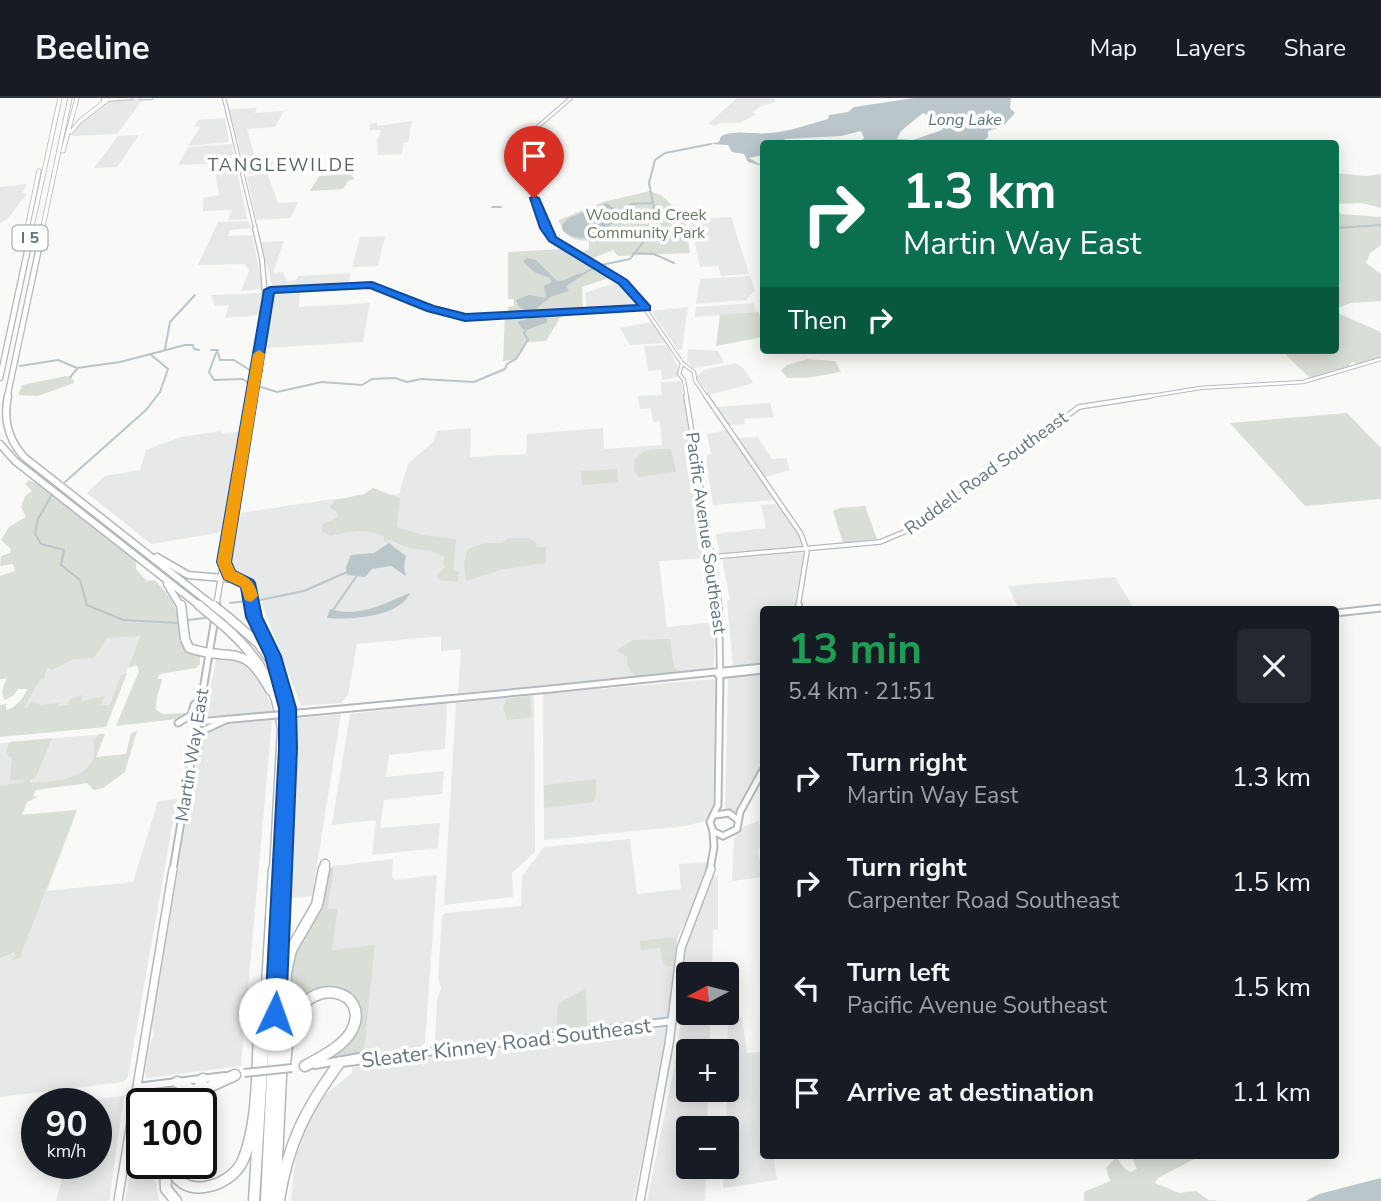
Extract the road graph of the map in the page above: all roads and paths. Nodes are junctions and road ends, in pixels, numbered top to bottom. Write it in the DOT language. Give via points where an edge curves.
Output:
graph roads {
  1 [pos="55,98"];
  2 [pos="60,98"];
  3 [pos="70,98"];
  4 [pos="77,98"];
  5 [pos="131,98"];
  6 [pos="141,98"];
  7 [pos="151,98"];
  8 [pos="224,98"];
  9 [pos="571,98"];
  10 [pos="109,99"];
  11 [pos="99,107"];
  12 [pos="68,138"];
  13 [pos="56,165"];
  14 [pos="242,172"];
  15 [pos="249,174"];
  16 [pos="236,176"];
  17 [pos="243,178"];
  18 [pos="28,248"];
  19 [pos="268,290"];
  20 [pos="266,308"];
  21 [pos="647,308"];
  22 [pos="1381,359"];
  23 [pos="682,363"];
  24 [pos="688,369"];
  25 [pos="681,371"];
  26 [pos="694,376"];
  27 [pos="682,377"];
  28 [pos="0,379"];
  29 [pos="0,444"];
  30 [pos="139,548"];
  31 [pos="807,548"];
  32 [pos="712,557"];
  33 [pos="224,566"];
  34 [pos="158,573"];
  35 [pos="209,578"];
  36 [pos="221,579"];
  37 [pos="239,579"];
  38 [pos="797,606"];
  39 [pos="1381,608"];
  40 [pos="1339,613"];
  41 [pos="209,653"];
  42 [pos="760,668"];
  43 [pos="720,673"];
  44 [pos="278,674"];
  45 [pos="202,697"];
  46 [pos="280,711"];
  47 [pos="228,719"];
  48 [pos="197,722"];
  49 [pos="178,723"];
  50 [pos="190,770"];
  51 [pos="760,775"];
  52 [pos="714,816"];
  53 [pos="739,823"];
  54 [pos="713,831"];
  55 [pos="722,836"];
  56 [pos="714,852"];
  57 [pos="325,864"];
  58 [pos="271,901"];
  59 [pos="673,1021"];
  60 [pos="365,1056"];
  61 [pos="340,1062"];
  62 [pos="305,1066"];
  63 [pos="239,1074"];
  64 [pos="203,1079"];
  65 [pos="177,1082"];
  66 [pos="137,1087"];
  67 [pos="188,1088"];
  68 [pos="198,1088"];
  69 [pos="209,1088"];
  70 [pos="279,1112"];
  71 [pos="166,1179"];
  72 [pos="174,1179"];
  73 [pos="118,1201"];
  74 [pos="176,1201"];
  75 [pos="254,1201"];
  76 [pos="266,1201"];
  77 [pos="277,1201"];
  78 [pos="640,1201"];
  1 -- 18 [label="highway" via="29,217"];
  2 -- 18 [label="highway, I 5"];
  3 -- 13 [label="highway, I 5"];
  4 -- 12 [label="highway"];
  5 -- 10 [label="main road"];
  6 -- 7 [label="main road"];
  8 -- 14 [label="main road, Martin Way East"];
  9 -- 21 [label="main road" via="513,148 509,159 534,197 550,237 623,282"];
  10 -- 11 [label="highway"];
  10 -- 11 [label="highway"];
  11 -- 12 [label="highway" via="79,121"];
  12 -- 13 [label="highway"];
  13 -- 30 [label="highway, I 5" via="5,410 7,427 30,462"];
  14 -- 16 [label="main road"];
  14 -- 17 [label="main road, Martin Way East"];
  15 -- 17 [label="main road"];
  17 -- 19 [label="main road, Martin Way East"];
  18 -- 28 [label="highway, I 5"];
  19 -- 20 [label="main road, Martin Way East"];
  19 -- 21 [label="main road" via="372,285 457,317"];
  20 -- 33 [label="main road, Martin Way East"];
  21 -- 23 [label="main road"];
  22 -- 31 [label="main road, Ruddell Road Southeast" via="1307,382 1191,389 1079,407 907,533 880,542"];
  23 -- 24 [label="main road"];
  23 -- 25 [label="main road"];
  24 -- 25 [label="main road"];
  24 -- 26 [label="main road"];
  25 -- 27 [label="main road, Pacific Avenue Southeast"];
  26 -- 27 [label="main road"];
  26 -- 31 [label="main road"];
  27 -- 32 [label="main road, Pacific Avenue Southeast"];
  29 -- 34 [label="highway" via="15,461"];
  30 -- 35 [label="highway" via="179,572"];
  30 -- 44 [label="highway, I 5, bridge" via="258,643"];
  31 -- 32 [label="main road, Ruddell Road Southeast"];
  31 -- 38 [label="main road"];
  32 -- 43 [label="main road, Pacific Avenue Southeast" via="722,625"];
  33 -- 35 [label="highway"];
  33 -- 36 [label="main road, Martin Way East"];
  33 -- 37 [label="highway" via="229,575"];
  34 -- 41 [label="highway" via="178,599 187,646"];
  34 -- 46 [label="highway, bridge" via="259,659"];
  35 -- 36 [label="highway"];
  36 -- 37 [label="highway"];
  36 -- 41 [label="main road, Martin Way East"];
  37 -- 44 [label="highway" via="250,588 254,617"];
  39 -- 40 [label="main road"];
  41 -- 45 [label="main road, Martin Way East"];
  41 -- 46 [label="highway" via="249,659"];
  42 -- 43 [label="main road"];
  43 -- 47 [label="main road, bridge"];
  43 -- 52 [label="main road, Pacific Avenue Southeast" via="718,805"];
  44 -- 76 [label="highway, I 5" via="287,708 288,748"];
  45 -- 48 [label="main road, Martin Way East"];
  45 -- 49 [label="main road" via="190,716"];
  46 -- 58 [label="highway"];
  47 -- 48 [label="main road"];
  47 -- 50 [label="main road" via="202,731"];
  48 -- 50 [label="main road, Martin Way East"];
  50 -- 66 [label="main road, Martin Way East"];
  51 -- 53 [label="main road" via="740,812"];
  52 -- 53 [label="main road" via="729,813"];
  52 -- 54 [label="main road"];
  53 -- 55 [label="main road" via="735,831"];
  54 -- 55 [label="main road"];
  54 -- 56 [label="main road"];
  55 -- 56 [label="main road"];
  56 -- 59 [label="main road" via="681,945"];
  57 -- 70 [label="highway" via="317,905 287,961"];
  58 -- 72 [label="highway" via="251,1115 241,1165 210,1194 182,1192"];
  58 -- 75 [label="highway"];
  59 -- 61 [label="main road, Sleater Kinney Road Southeast"];
  59 -- 78 [label="main road"];
  60 -- 61 [label="main road, Sleater Kinney Road Southeast"];
  61 -- 62 [label="main road, Sleater Kinney Road Southeast"];
  61 -- 77 [label="highway" via="296,1127"];
  62 -- 63 [label="main road, Sleater Kinney Road Southeast, bridge"];
  62 -- 70 [label="highway" via="332,1054 349,1036 357,1013 346,995 333,991 315,994 294,1015"];
  63 -- 64 [label="main road, Sleater Kinney Road Southeast"];
  63 -- 69 [label="highway"];
  64 -- 65 [label="main road, Sleater Kinney Road Southeast"];
  64 -- 68 [label="highway"];
  65 -- 66 [label="main road, Sleater Kinney Road Southeast"];
  65 -- 67 [label="highway"];
  66 -- 73 [label="main road, Martin Way East"];
  70 -- 77 [label="highway"];
  71 -- 74 [label="highway"];
}
